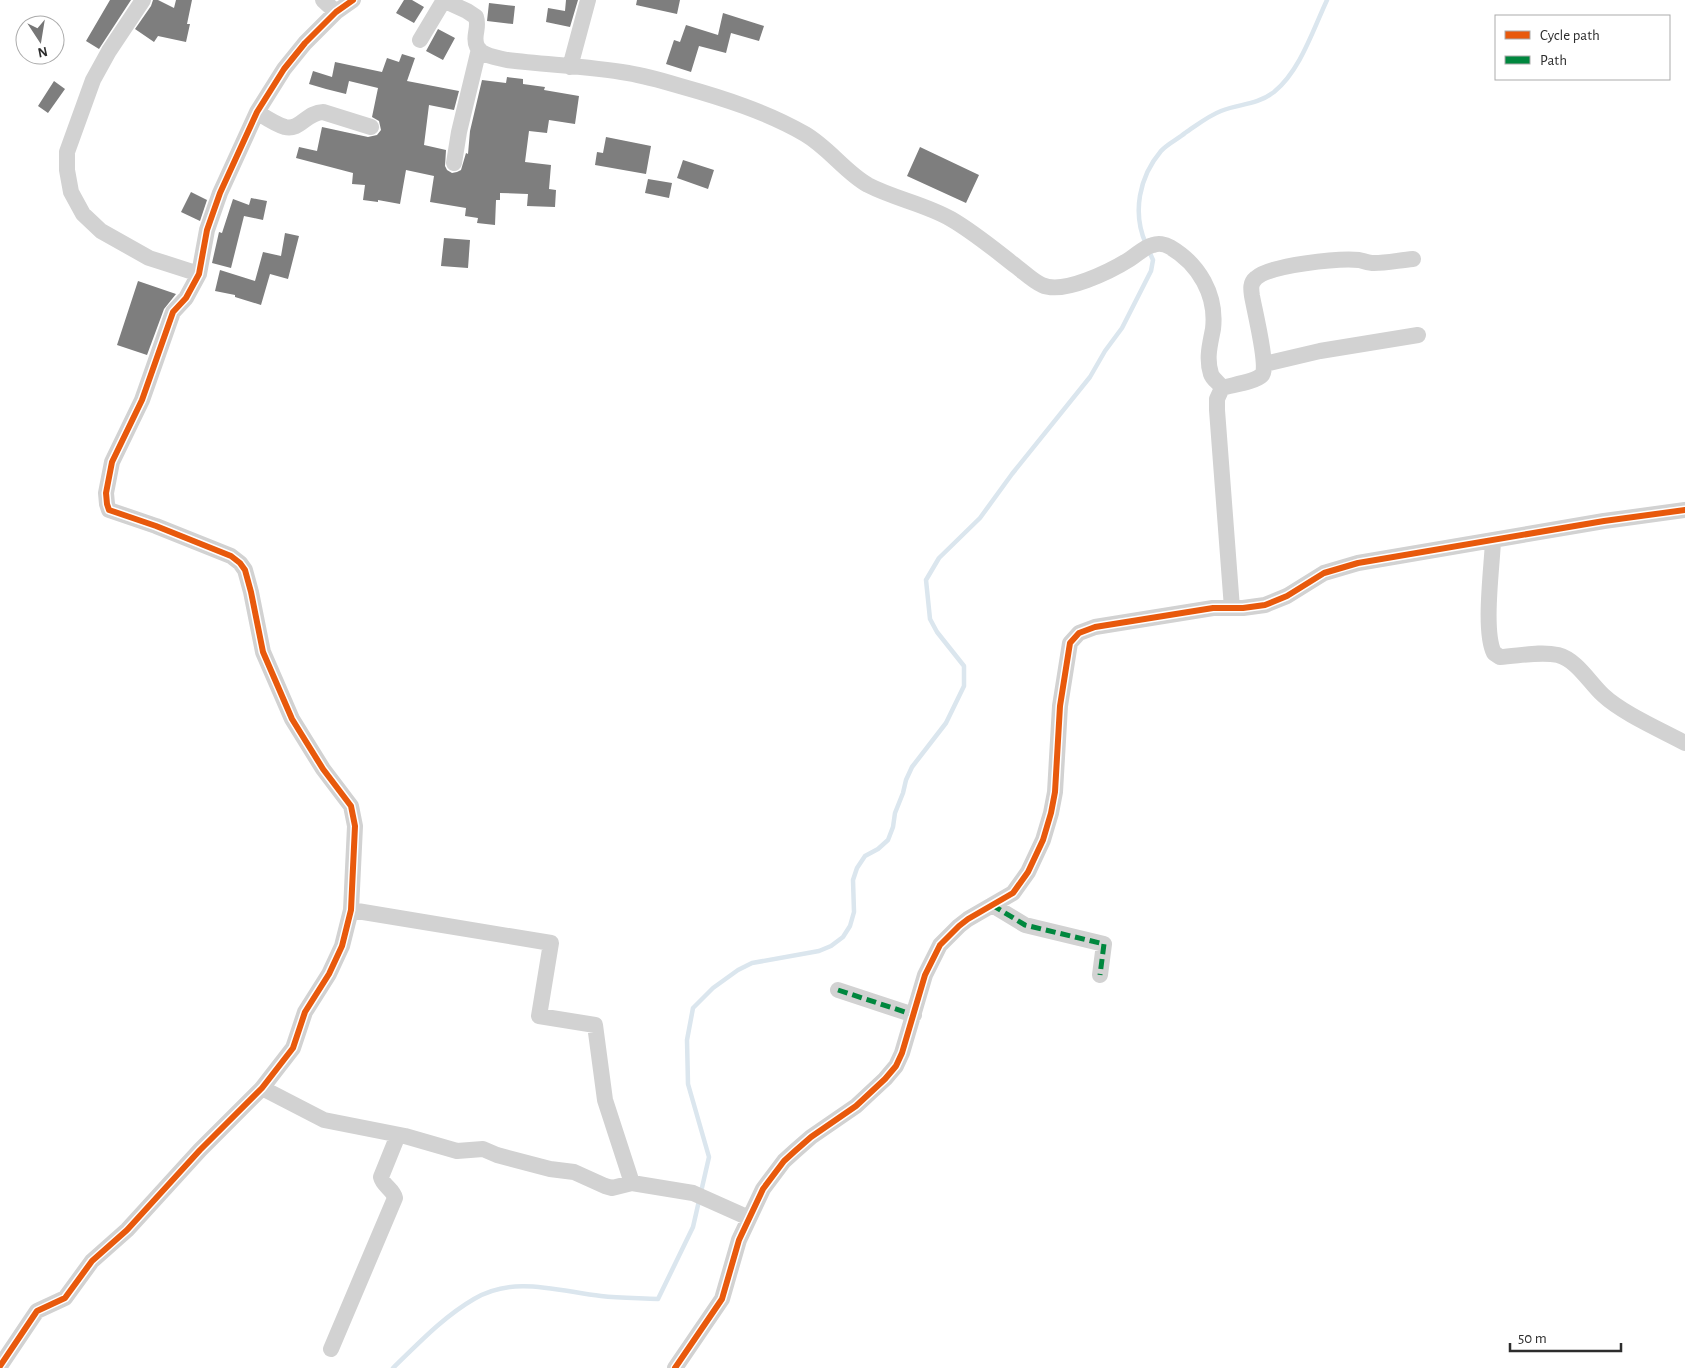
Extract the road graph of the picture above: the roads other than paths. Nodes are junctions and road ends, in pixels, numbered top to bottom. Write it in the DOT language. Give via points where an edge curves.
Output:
graph roads {
  1 [pos="143,0"];
  2 [pos="323,0"];
  3 [pos="353,0"];
  4 [pos="444,0"];
  5 [pos="588,0"];
  6 [pos="336,12"];
  7 [pos="420,40"];
  8 [pos="479,49"];
  9 [pos="570,67"];
  10 [pos="256,112"];
  11 [pos="371,127"];
  12 [pos="454,163"];
  13 [pos="1413,258"];
  14 [pos="199,274"];
  15 [pos="1418,335"];
  16 [pos="1265,364"];
  17 [pos="1222,388"];
  18 [pos="1685,510"];
  19 [pos="1493,541"];
  20 [pos="1232,608"];
  21 [pos="1685,744"];
  22 [pos="992,905"];
  23 [pos="351,910"];
  24 [pos="1100,975"];
  25 [pos="838,990"];
  26 [pos="914,1015"];
  27 [pos="262,1088"];
  28 [pos="398,1135"];
  29 [pos="632,1184"];
  30 [pos="749,1218"];
  31 [pos="331,1349"];
  32 [pos="0,1366"];
  33 [pos="675,1368"];
  1 -- 14 [label="street" via="93,80 67,152 71,192 83,214 102,231 149,258"];
  2 -- 6 [label="street"];
  3 -- 6 [label="street"];
  4 -- 7 [label="street"];
  4 -- 8 [label="street" via="478,19 475,40"];
  5 -- 9 [label="street"];
  6 -- 10 [label="street" via="284,69"];
  8 -- 9 [label="street" via="507,60"];
  8 -- 12 [label="street"];
  9 -- 17 [label="street" via="645,76 719,96 768,116 816,141 866,184 932,208 951,219 1036,282 1048,287 1070,285 1097,276 1150,245 1168,246 1195,268 1207,286 1214,320 1209,363 1213,378"];
  10 -- 11 [label="street" via="285,127 295,127 316,112"];
  10 -- 14 [label="street" via="220,192 207,230"];
  13 -- 16 [label="street" via="1371,263 1332,261 1277,269 1256,278 1251,286 1252,296"];
  14 -- 23 [label="street" via="186,298 173,312 142,400 112,462 107,504 117,513 231,556 245,570 263,652 292,719 350,806 355,826"];
  15 -- 16 [label="street"];
  16 -- 17 [label="street" via="1261,376"];
  17 -- 20 [label="street" via="1217,410"];
  18 -- 19 [label="street"];
  19 -- 20 [label="street" via="1344,566 1265,605"];
  19 -- 21 [label="street" via="1490,640 1494,653 1500,657 1546,654 1570,660 1604,696"];
  20 -- 22 [label="street" via="1095,627 1072,639 1060,706 1055,792 1043,840 1020,885"];
  22 -- 24 [label="street" via="1025,925 1104,944"];
  22 -- 26 [label="street" via="959,926 940,945 925,975"];
  23 -- 27 [label="street" via="342,946 305,1012 293,1048"];
  23 -- 29 [label="street" via="551,943 539,1016 595,1026 605,1100"];
  25 -- 26 [label="street"];
  26 -- 30 [label="street" via="908,1040 896,1066 867,1097 784,1161 763,1189"];
  27 -- 28 [label="street" via="324,1120"];
  27 -- 32 [label="street" via="127,1230 92,1261 65,1298 37,1311"];
  28 -- 29 [label="street" via="457,1151 483,1149 550,1169 574,1172 612,1188"];
  28 -- 31 [label="street" via="381,1177 395,1198"];
  29 -- 30 [label="street" via="693,1193"];
  30 -- 33 [label="street" via="739,1240 722,1299"];
}
